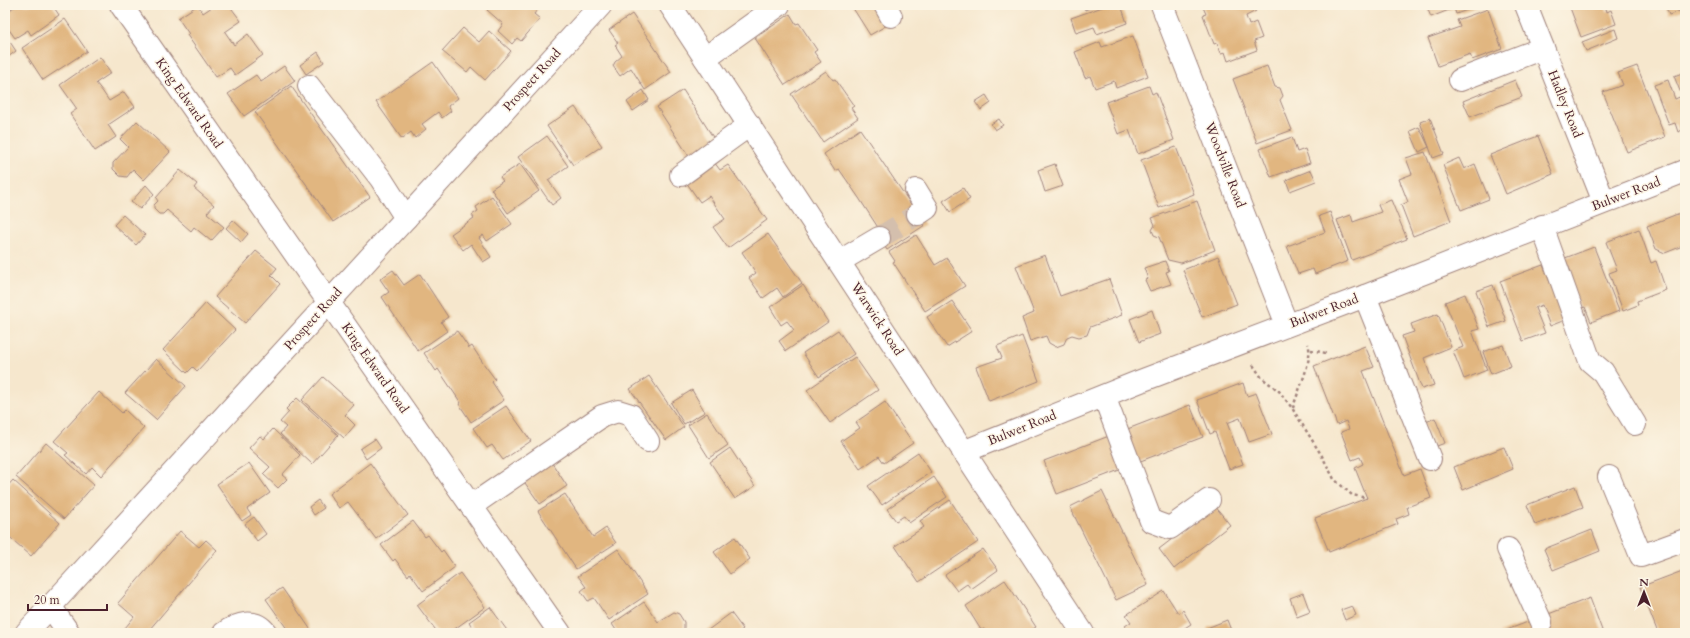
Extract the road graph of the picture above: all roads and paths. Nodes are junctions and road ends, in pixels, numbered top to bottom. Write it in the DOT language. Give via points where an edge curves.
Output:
graph roads {
  1 [pos="121,5"];
  2 [pos="601,5"];
  3 [pos="670,5"];
  4 [pos="779,5"];
  5 [pos="1162,5"];
  6 [pos="1526,5"];
  7 [pos="1543,48"];
  8 [pos="705,58"];
  9 [pos="1460,80"];
  10 [pos="310,86"];
  11 [pos="750,125"];
  12 [pos="1685,171"];
  13 [pos="681,175"];
  14 [pos="916,190"];
  15 [pos="1604,202"];
  16 [pos="918,214"];
  17 [pos="406,218"];
  18 [pos="1542,226"];
  19 [pos="879,238"];
  20 [pos="840,261"];
  21 [pos="1365,296"];
  22 [pos="329,302"];
  23 [pos="1294,323"];
  24 [pos="1244,342"];
  25 [pos="1311,350"];
  26 [pos="1326,353"];
  27 [pos="1104,396"];
  28 [pos="1292,408"];
  29 [pos="1636,424"];
  30 [pos="648,442"];
  31 [pos="963,452"];
  32 [pos="1430,459"];
  33 [pos="1609,477"];
  34 [pos="1367,498"];
  35 [pos="1209,500"];
  36 [pos="471,506"];
  37 [pos="1685,540"];
  38 [pos="1508,548"];
  39 [pos="50,606"];
  40 [pos="1541,622"];
  41 [pos="26,633"];
  42 [pos="69,633"];
  43 [pos="224,633"];
  44 [pos="266,633"];
  45 [pos="560,633"];
  46 [pos="1083,633"];
  1 -- 22 [label="street, King Edward Road"];
  2 -- 17 [label="street, Prospect Road"];
  3 -- 8 [label="street, Warwick Road"];
  4 -- 8 [label="street"];
  5 -- 23 [label="street, Woodville Road"];
  6 -- 7 [label="street, Hadley Road"];
  7 -- 9 [label="street"];
  7 -- 15 [label="street, Hadley Road"];
  8 -- 11 [label="street, Warwick Road"];
  10 -- 17 [label="street" via="381,179"];
  11 -- 13 [label="street"];
  11 -- 20 [label="street, Warwick Road"];
  12 -- 15 [label="street, Bulwer Road"];
  14 -- 16 [label="street" via="928,208"];
  15 -- 18 [label="street, Bulwer Road"];
  17 -- 22 [label="street, Prospect Road"];
  18 -- 21 [label="street, Bulwer Road"];
  18 -- 29 [label="street" via="1590,361 1603,372"];
  19 -- 20 [label="street"];
  20 -- 31 [label="street, Warwick Road"];
  21 -- 23 [label="street, Bulwer Road"];
  21 -- 32 [label="street"];
  22 -- 36 [label="street, King Edward Road"];
  22 -- 39 [label="street, Prospect Road"];
  23 -- 24 [label="street, Bulwer Road"];
  23 -- 25 [label="path"];
  24 -- 27 [label="street, Bulwer Road"];
  24 -- 28 [label="path" via="1254,367 1262,378 1279,391"];
  25 -- 26 [label="path"];
  25 -- 28 [label="path"];
  27 -- 31 [label="street, Bulwer Road"];
  27 -- 35 [label="street" via="1151,521 1170,528"];
  28 -- 34 [label="path" via="1334,479 1352,495"];
  30 -- 36 [label="street" via="631,415 618,411 602,416"];
  31 -- 46 [label="street, Warwick Road"];
  33 -- 37 [label="street" via="1642,556"];
  36 -- 45 [label="street, King Edward Road"];
  38 -- 40 [label="street"];
  39 -- 41 [label="street, Prospect Road"];
  39 -- 42 [label="street"];
  43 -- 44 [label="street" via="232,627 249,622 261,626"];
}
